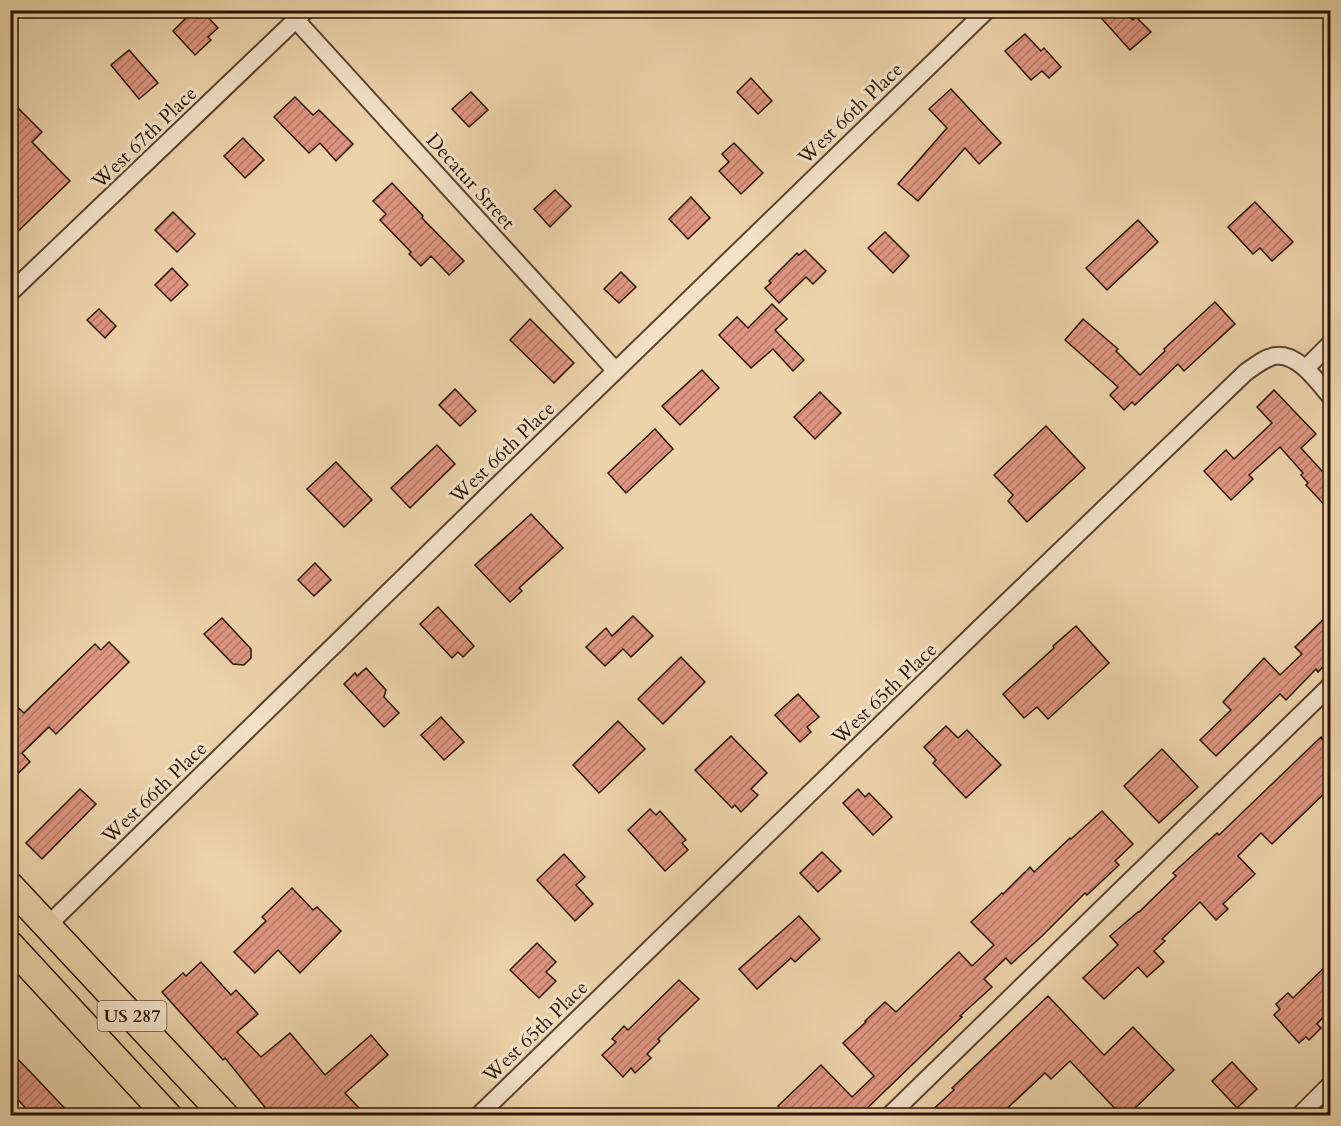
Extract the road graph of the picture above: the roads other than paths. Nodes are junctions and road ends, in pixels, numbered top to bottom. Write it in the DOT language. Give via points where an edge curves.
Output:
graph roads {
  1 [pos="987,10"];
  2 [pos="301,15"];
  3 [pos="10,293"];
  4 [pos="1330,344"];
  5 [pos="1306,368"];
  6 [pos="615,370"];
  7 [pos="1330,396"];
  8 [pos="1330,686"];
  9 [pos="10,886"];
  10 [pos="47,926"];
  11 [pos="10,945"];
  12 [pos="1330,1085"];
  13 [pos="168,1116"];
  14 [pos="225,1116"];
  15 [pos="478,1116"];
  16 [pos="889,1116"];
  17 [pos="1299,1116"];
  1 -- 6 [label="street, West 66th Place"];
  2 -- 3 [label="street, West 67th Place"];
  2 -- 6 [label="street, Decatur Street"];
  4 -- 5 [label="street"];
  5 -- 7 [label="street"];
  5 -- 15 [label="street, West 65th Place" via="1286,356 1275,356 1246,372"];
  6 -- 10 [label="street, West 66th Place"];
  8 -- 16 [label="street"];
  9 -- 10 [label="main road, US 287"];
  10 -- 14 [label="main road, US 287"];
  11 -- 13 [label="main road, US 287"];
  12 -- 17 [label="street"];
}
